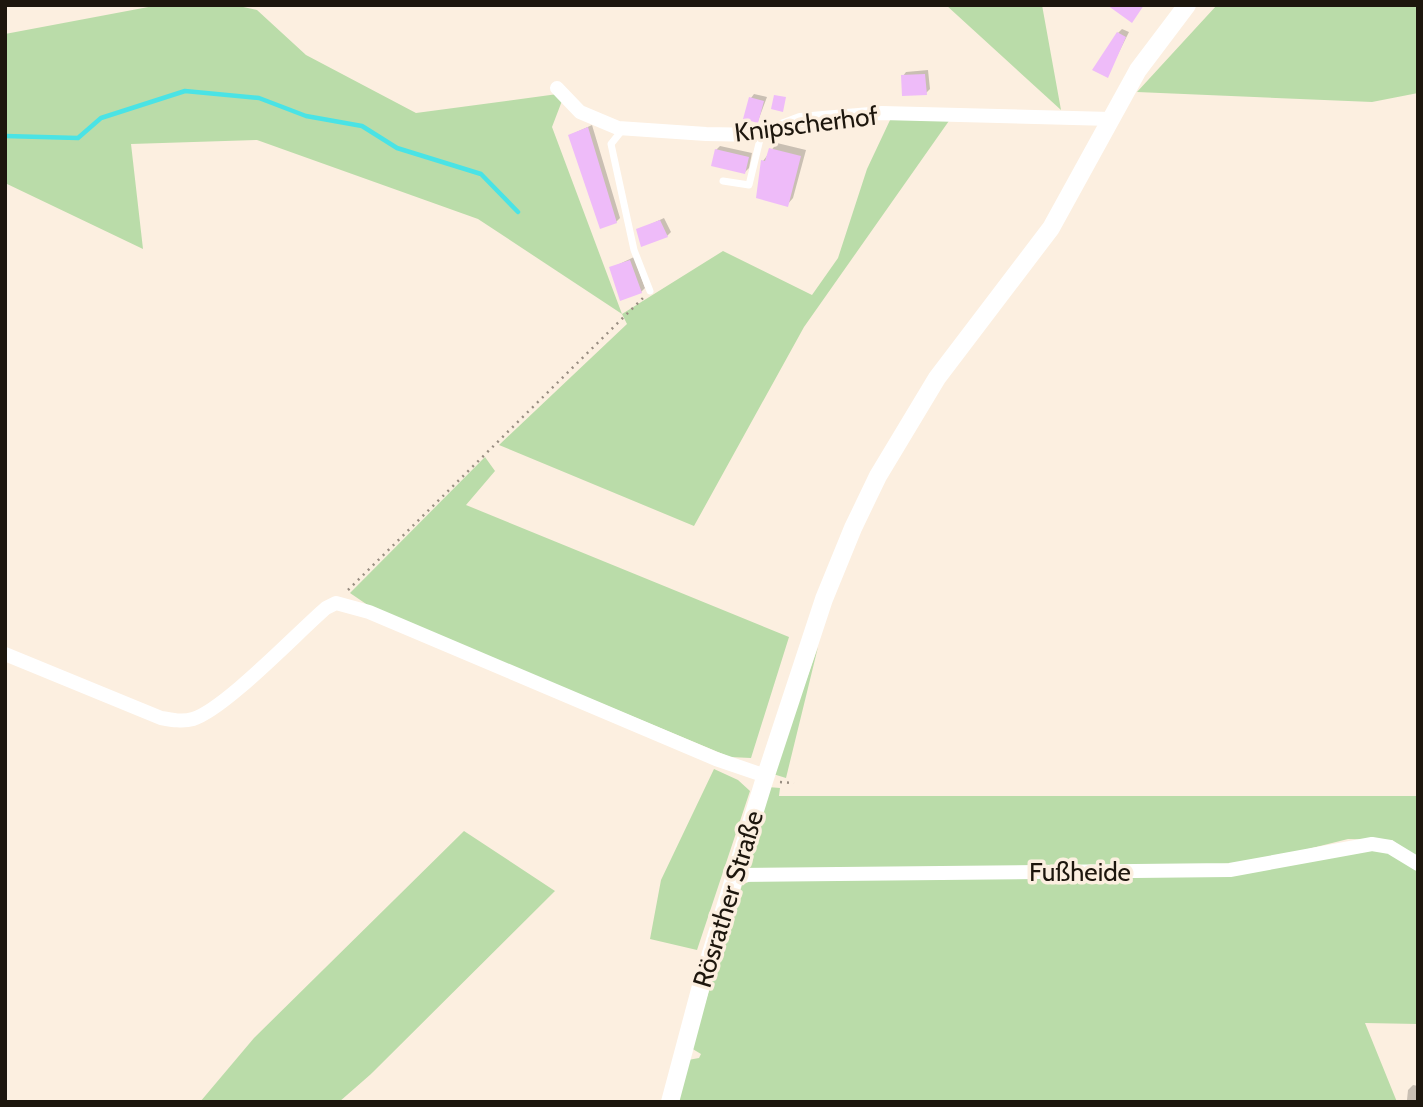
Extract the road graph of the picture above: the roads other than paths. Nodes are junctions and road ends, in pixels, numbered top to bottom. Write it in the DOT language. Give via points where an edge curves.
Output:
graph roads {
  1 [pos="1187,5"];
  2 [pos="557,88"];
  3 [pos="1111,119"];
  4 [pos="623,129"];
  5 [pos="761,135"];
  6 [pos="723,181"];
  7 [pos="650,291"];
  8 [pos="5,654"];
  9 [pos="766,776"];
  10 [pos="1418,864"];
  11 [pos="735,875"];
  12 [pos="670,1102"];
  1 -- 3 [label="street, Rösrather Straße" via="1138,70"];
  2 -- 4 [label="street, Knipscherhof" via="580,113"];
  3 -- 5 [label="street, Knipscherhof" via="881,113 800,120"];
  3 -- 9 [label="street, Rösrather Straße" via="1051,228 937,378 878,477 824,599"];
  4 -- 5 [label="street, Knipscherhof"];
  4 -- 7 [label="lane" via="611,144 634,250"];
  5 -- 6 [label="lane" via="749,184"];
  8 -- 9 [label="street" via="161,718 194,719 226,698 336,603 369,612"];
  9 -- 11 [label="street, Rösrather Straße"];
  10 -- 11 [label="street, Fußheide" via="1390,847 1372,844 1230,870"];
  11 -- 12 [label="street, Rösrather Straße"];
}
